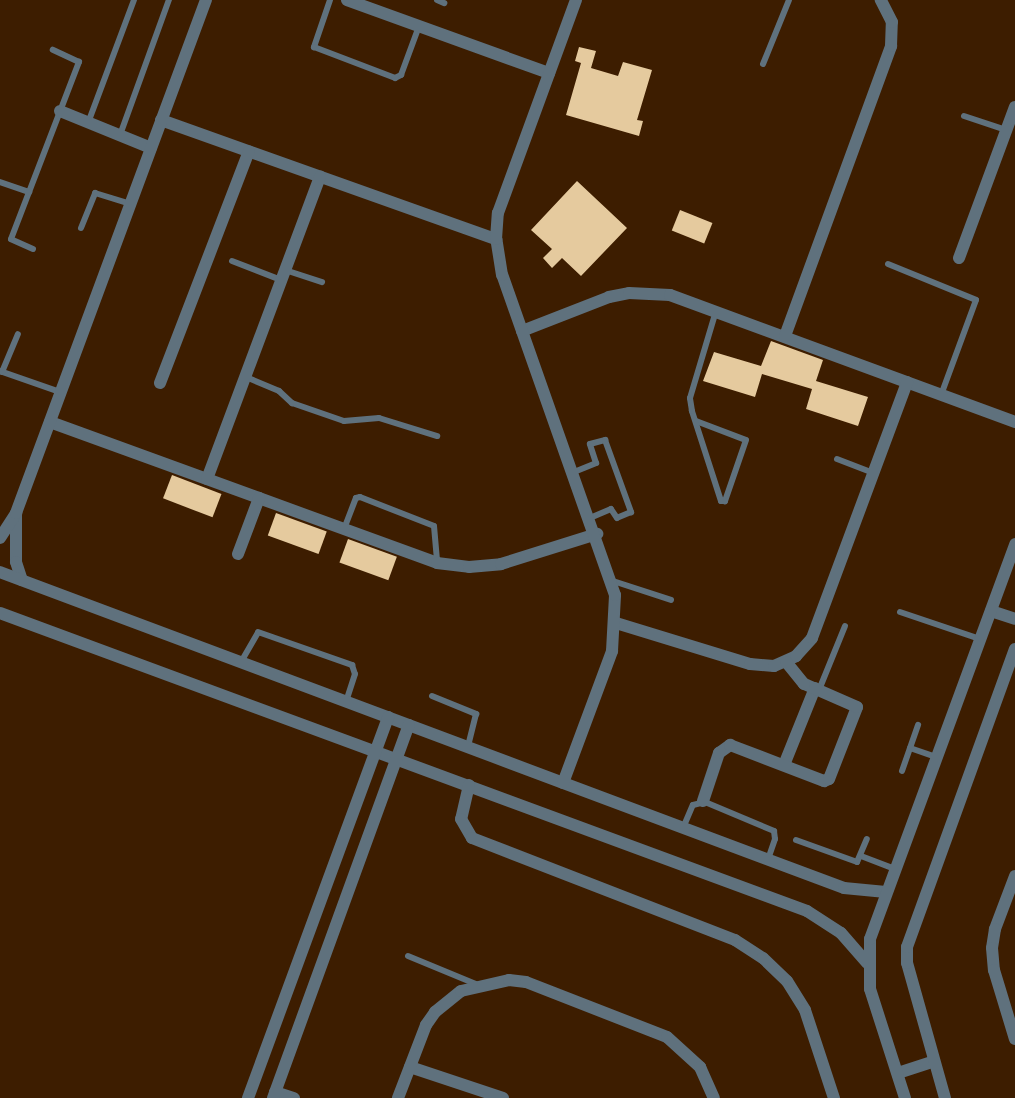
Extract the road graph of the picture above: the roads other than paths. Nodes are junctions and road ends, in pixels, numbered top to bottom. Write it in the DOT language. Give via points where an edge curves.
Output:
graph roads {
  1 [pos="135,0"];
  2 [pos="170,0"];
  3 [pos="206,0"];
  4 [pos="330,0"];
  5 [pos="347,0"];
  6 [pos="576,0"];
  7 [pos="789,0"];
  8 [pos="881,0"];
  9 [pos="372,4"];
  10 [pos="419,26"];
  11 [pos="52,50"];
  12 [pos="763,64"];
  13 [pos="549,73"];
  14 [pos="1015,107"];
  15 [pos="60,111"];
  16 [pos="964,116"];
  17 [pos="161,120"];
  18 [pos="88,123"];
  19 [pos="1007,130"];
  20 [pos="120,135"];
  21 [pos="151,148"];
  22 [pos="249,151"];
  23 [pos="320,176"];
  24 [pos="0,182"];
  25 [pos="29,192"];
  26 [pos="130,205"];
  27 [pos="81,228"];
  28 [pos="496,239"];
  29 [pos="33,249"];
  30 [pos="959,258"];
  31 [pos="232,261"];
  32 [pos="888,264"];
  33 [pos="283,275"];
  34 [pos="322,282"];
  35 [pos="716,310"];
  36 [pos="522,331"];
  37 [pos="18,334"];
  38 [pos="785,336"];
  39 [pos="1,371"];
  40 [pos="245,376"];
  41 [pos="907,382"];
  42 [pos="160,383"];
  43 [pos="61,392"];
  44 [pos="941,394"];
  45 [pos="696,421"];
  46 [pos="50,422"];
  47 [pos="1015,422"];
  48 [pos="438,436"];
  49 [pos="837,459"];
  50 [pos="574,472"];
  51 [pos="873,473"];
  52 [pos="207,479"];
  53 [pos="259,498"];
  54 [pos="16,513"];
  55 [pos="590,518"];
  56 [pos="344,529"];
  57 [pos="597,534"];
  58 [pos="0,538"];
  59 [pos="1015,544"];
  60 [pos="238,554"];
  61 [pos="437,562"];
  62 [pos="0,572"];
  63 [pos="22,580"];
  64 [pos="613,581"];
  65 [pos="671,600"];
  66 [pos="991,611"];
  67 [pos="900,612"];
  68 [pos="0,613"];
  69 [pos="1015,619"];
  70 [pos="616,623"];
  71 [pos="845,626"];
  72 [pos="980,639"];
  73 [pos="1015,649"];
  74 [pos="241,662"];
  75 [pos="786,662"];
  76 [pos="817,689"];
  77 [pos="432,696"];
  78 [pos="346,702"];
  79 [pos="388,717"];
  80 [pos="409,725"];
  81 [pos="918,725"];
  82 [pos="468,747"];
  83 [pos="910,748"];
  84 [pos="376,750"];
  85 [pos="936,757"];
  86 [pos="397,758"];
  87 [pos="784,765"];
  88 [pos="902,771"];
  89 [pos="563,783"];
  90 [pos="469,785"];
  91 [pos="703,801"];
  92 [pos="683,828"];
  93 [pos="867,839"];
  94 [pos="796,840"];
  95 [pos="861,856"];
  96 [pos="768,859"];
  97 [pos="895,870"];
  98 [pos="1015,876"];
  99 [pos="886,892"];
  100 [pos="408,956"];
  101 [pos="867,963"];
  102 [pos="476,984"];
  103 [pos="1015,1040"];
  104 [pos="934,1061"];
  105 [pos="410,1067"];
  106 [pos="897,1073"];
  107 [pos="274,1095"];
  108 [pos="248,1098"];
  109 [pos="294,1098"];
  110 [pos="398,1098"];
  111 [pos="502,1098"];
  112 [pos="714,1098"];
  113 [pos="834,1098"];
  114 [pos="905,1098"];
  115 [pos="945,1098"];
  1 -- 18 [label="lane"];
  2 -- 20 [label="lane"];
  3 -- 17 [label="street"];
  4 -- 10 [label="lane" via="314,47 395,78 401,75"];
  5 -- 9 [label="street"];
  6 -- 13 [label="street"];
  7 -- 12 [label="lane"];
  8 -- 38 [label="street" via="892,22 891,46"];
  9 -- 10 [label="street"];
  10 -- 13 [label="street"];
  11 -- 15 [label="lane" via="78,61"];
  13 -- 28 [label="street" via="498,213"];
  14 -- 19 [label="street"];
  15 -- 18 [label="street"];
  15 -- 25 [label="lane"];
  16 -- 19 [label="lane"];
  17 -- 21 [label="street"];
  17 -- 22 [label="street"];
  18 -- 20 [label="street"];
  19 -- 30 [label="street"];
  20 -- 21 [label="street"];
  21 -- 26 [label="street"];
  22 -- 23 [label="street"];
  22 -- 42 [label="street"];
  23 -- 28 [label="street"];
  23 -- 33 [label="street"];
  24 -- 25 [label="lane"];
  25 -- 29 [label="lane" via="11,240"];
  26 -- 27 [label="lane" via="96,193"];
  26 -- 43 [label="street"];
  28 -- 36 [label="street" via="502,275"];
  31 -- 33 [label="lane"];
  32 -- 44 [label="lane" via="976,300"];
  33 -- 34 [label="lane"];
  33 -- 40 [label="street"];
  35 -- 36 [label="street" via="670,295 629,293"];
  35 -- 38 [label="street"];
  35 -- 45 [label="lane" via="692,385"];
  36 -- 50 [label="street"];
  37 -- 39 [label="lane"];
  38 -- 41 [label="street"];
  39 -- 43 [label="lane"];
  40 -- 48 [label="lane" via="279,391 292,403 344,421 379,418"];
  40 -- 52 [label="street"];
  41 -- 44 [label="street"];
  41 -- 51 [label="street"];
  43 -- 46 [label="street"];
  44 -- 47 [label="street"];
  45 -- 45 [label="lane" via="721,501 725,501 746,440"];
  46 -- 52 [label="street"];
  46 -- 54 [label="street"];
  49 -- 51 [label="lane"];
  50 -- 55 [label="street"];
  50 -- 55 [label="lane" via="596,464 590,444 605,440 631,512 617,518 611,509"];
  51 -- 75 [label="street" via="812,638"];
  52 -- 53 [label="street"];
  53 -- 56 [label="street"];
  53 -- 60 [label="street"];
  54 -- 58 [label="street"];
  54 -- 63 [label="street" via="15,562"];
  55 -- 57 [label="street"];
  56 -- 61 [label="street"];
  56 -- 61 [label="lane" via="356,498 360,497 434,526"];
  57 -- 61 [label="street" via="501,564 469,567"];
  57 -- 64 [label="street"];
  59 -- 66 [label="street"];
  62 -- 63 [label="street"];
  63 -- 74 [label="street"];
  64 -- 65 [label="lane"];
  64 -- 70 [label="street"];
  66 -- 69 [label="street"];
  66 -- 72 [label="street"];
  67 -- 72 [label="lane"];
  68 -- 84 [label="street"];
  70 -- 75 [label="street" via="750,664"];
  70 -- 89 [label="street" via="612,651"];
  71 -- 76 [label="lane"];
  72 -- 85 [label="street"];
  73 -- 104 [label="street" via="907,946 907,963"];
  74 -- 78 [label="street"];
  74 -- 78 [label="lane" via="258,632 352,665 355,674"];
  75 -- 76 [label="street" via="798,680"];
  76 -- 87 [label="street"];
  76 -- 87 [label="street" via="857,707 829,779 824,781"];
  77 -- 82 [label="lane" via="476,714"];
  78 -- 79 [label="street"];
  79 -- 80 [label="street"];
  79 -- 84 [label="street"];
  80 -- 82 [label="street"];
  80 -- 86 [label="street"];
  81 -- 83 [label="lane"];
  82 -- 89 [label="street"];
  83 -- 85 [label="lane"];
  83 -- 88 [label="lane"];
  84 -- 86 [label="street"];
  84 -- 108 [label="street"];
  85 -- 97 [label="street"];
  86 -- 90 [label="street"];
  86 -- 107 [label="street"];
  87 -- 91 [label="street" via="734,745 725,746"];
  89 -- 92 [label="street"];
  90 -- 101 [label="street" via="807,911 841,933"];
  90 -- 113 [label="street" via="461,819 472,838 735,940 763,958 787,981 805,1010"];
  91 -- 92 [label="lane" via="693,805"];
  91 -- 96 [label="lane" via="774,831"];
  92 -- 96 [label="street"];
  93 -- 95 [label="lane"];
  94 -- 95 [label="lane" via="857,862"];
  95 -- 97 [label="lane"];
  96 -- 99 [label="street" via="855,891"];
  97 -- 99 [label="street"];
  98 -- 103 [label="street" via="992,948 994,970"];
  99 -- 101 [label="street" via="873,928"];
  100 -- 102 [label="lane"];
  101 -- 106 [label="street" via="874,1003"];
  102 -- 105 [label="street" via="435,1012"];
  102 -- 112 [label="street" via="526,982 656,1031 690,1055"];
  104 -- 106 [label="street"];
  104 -- 115 [label="street"];
  105 -- 110 [label="street"];
  105 -- 111 [label="street"];
  106 -- 114 [label="street"];
  107 -- 109 [label="street"];
}
